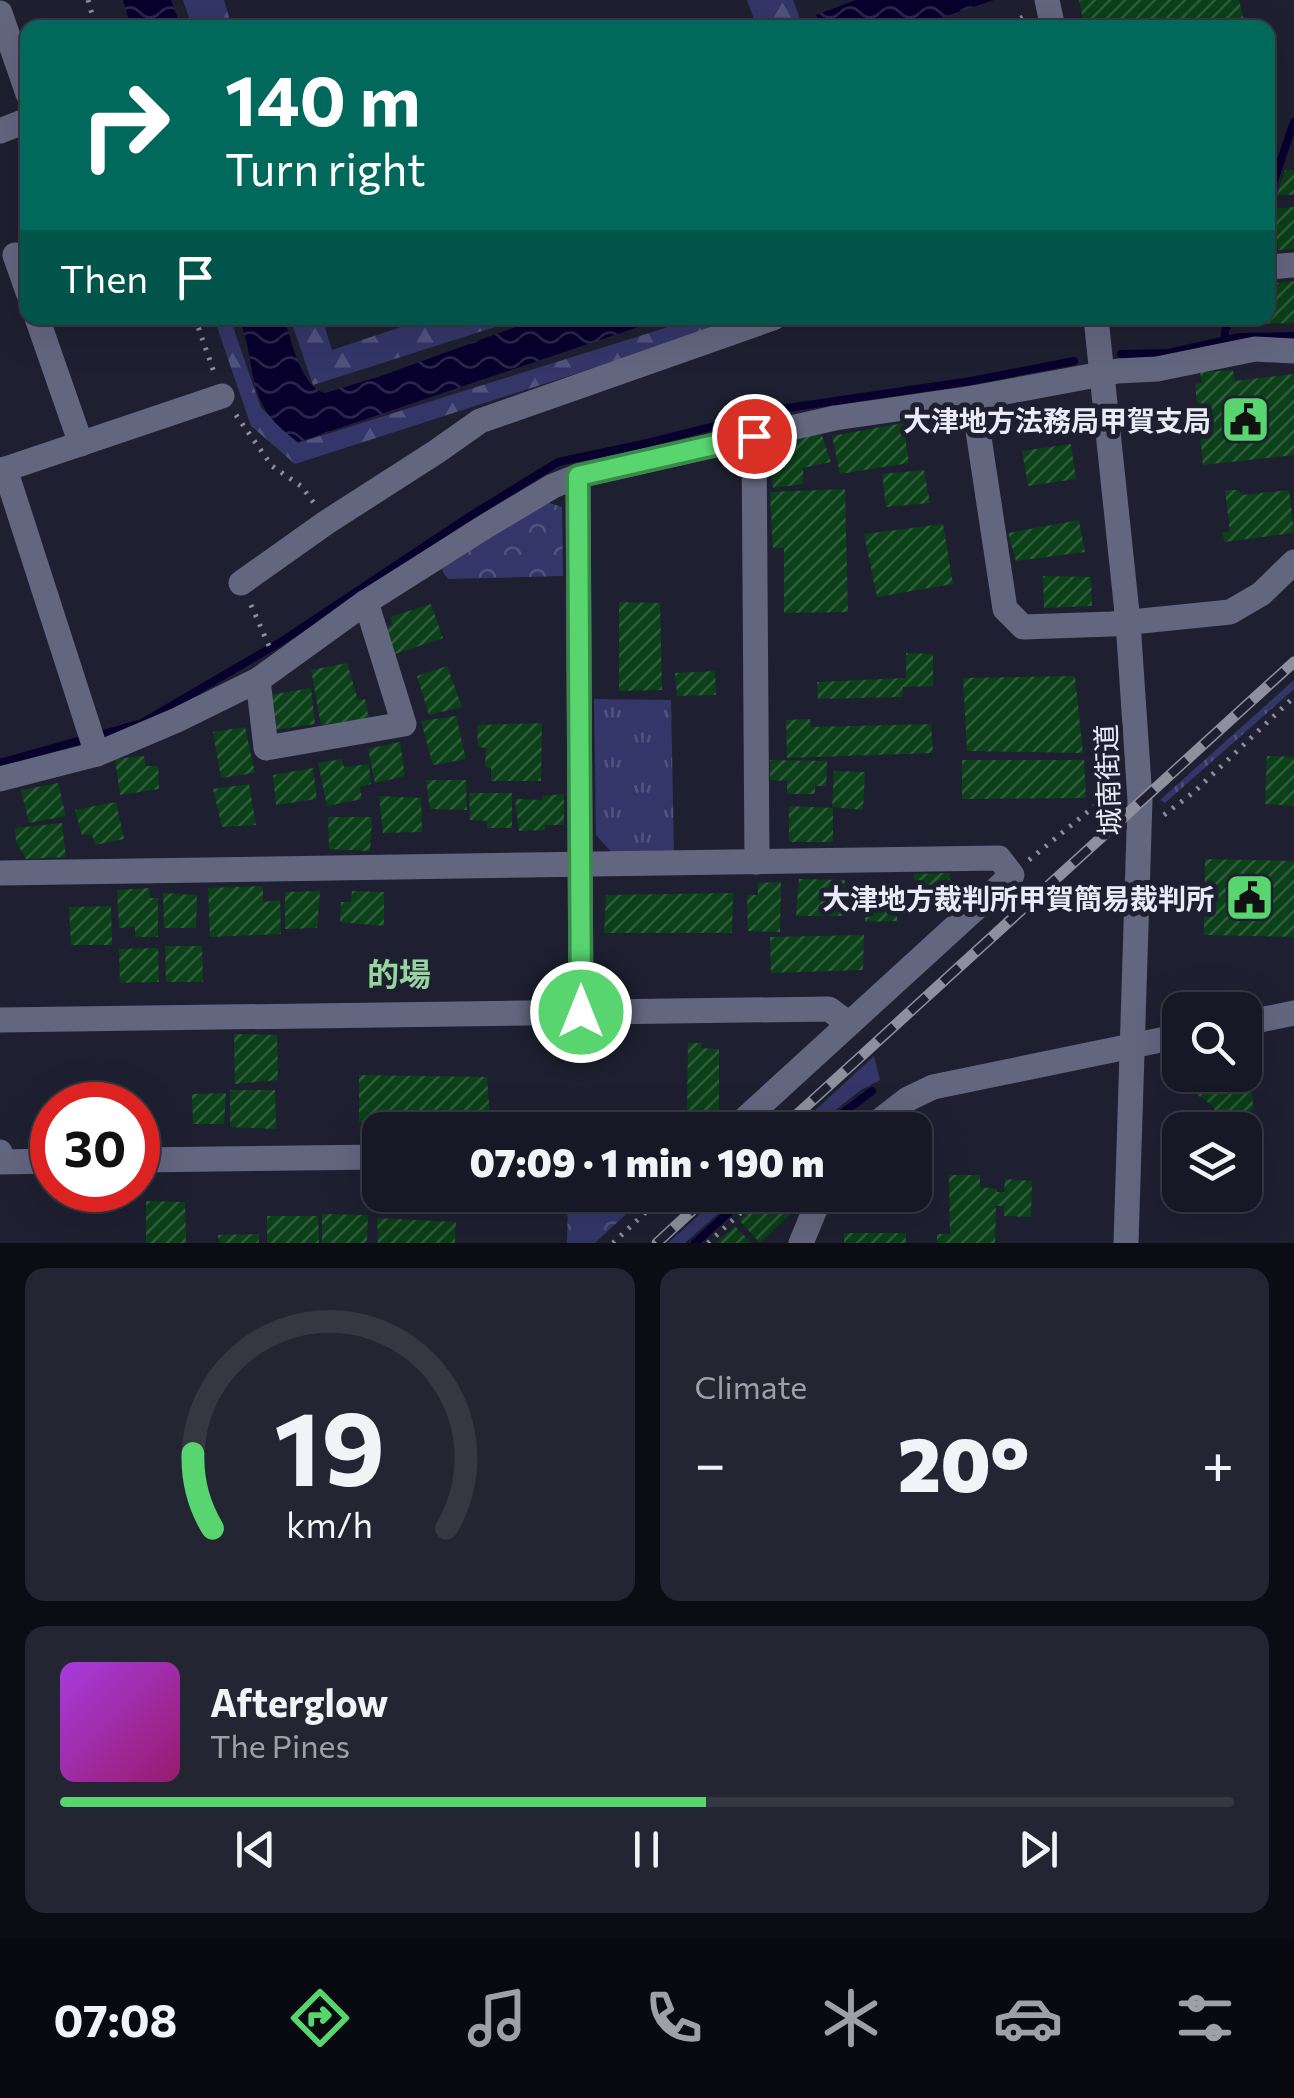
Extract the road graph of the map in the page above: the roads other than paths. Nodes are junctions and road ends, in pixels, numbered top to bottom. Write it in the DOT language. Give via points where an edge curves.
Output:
graph roads {
  1 [pos="1,19"];
  2 [pos="20,72"];
  3 [pos="14,255"];
  4 [pos="20,271"];
  5 [pos="38,325"];
  6 [pos="754,325"];
  7 [pos="1097,325"];
  8 [pos="1294,351"];
  9 [pos="1102,374"];
  10 [pos="222,396"];
  11 [pos="972,398"];
  12 [pos="754,436"];
  13 [pos="81,444"];
  14 [pos="3,470"];
  15 [pos="578,476"];
  16 [pos="1294,562"];
  17 [pos="242,584"];
  18 [pos="366,602"];
  19 [pos="1128,622"];
  20 [pos="268,673"];
  21 [pos="97,754"];
  22 [pos="0,779"];
  23 [pos="756,862"];
  24 [pos="580,865"];
  25 [pos="0,873"];
  26 [pos="581,1012"];
  27 [pos="1294,1013"];
  28 [pos="1262,1019"];
  29 [pos="0,1020"];
  30 [pos="849,1024"];
  31 [pos="1162,1040"];
  32 [pos="1132,1048"];
  33 [pos="754,1112"];
  34 [pos="891,1112"];
  35 [pos="0,1152"];
  36 [pos="362,1157"];
  37 [pos="160,1160"];
  38 [pos="30,1161"];
  39 [pos="814,1212"];
  40 [pos="801,1243"];
  41 [pos="1126,1243"];
  1 -- 2 [label="street"];
  3 -- 4 [label="street"];
  5 -- 13 [label="street"];
  6 -- 17 [label="street" via="480,421"];
  7 -- 9 [label="street, 城南街道"];
  8 -- 9 [label="street" via="1256,350"];
  9 -- 11 [label="street"];
  9 -- 19 [label="street, 城南街道"];
  10 -- 13 [label="street"];
  11 -- 12 [label="street"];
  11 -- 19 [label="street" via="1004,609 1022,627"];
  12 -- 15 [label="street"];
  12 -- 23 [label="street"];
  13 -- 14 [label="street"];
  14 -- 21 [label="street"];
  15 -- 18 [label="street"];
  15 -- 24 [label="street"];
  16 -- 19 [label="street" via="1230,612"];
  18 -- 20 [label="street"];
  18 -- 20 [label="street" via="404,724 266,748"];
  19 -- 32 [label="street, 城南街道" via="1140,800"];
  20 -- 21 [label="street"];
  21 -- 22 [label="street"];
  23 -- 24 [label="street"];
  23 -- 30 [label="street" via="999,858 1012,875"];
  24 -- 25 [label="street"];
  24 -- 26 [label="street"];
  26 -- 29 [label="street"];
  26 -- 30 [label="street" via="828,1009"];
  27 -- 28 [label="street"];
  30 -- 33 [label="street"];
  31 -- 32 [label="street"];
  32 -- 34 [label="street" via="933,1087"];
  32 -- 41 [label="street, 城南街道"];
  35 -- 38 [label="street" via="0,1162"];
  36 -- 37 [label="street"];
  39 -- 40 [label="street"];
}
